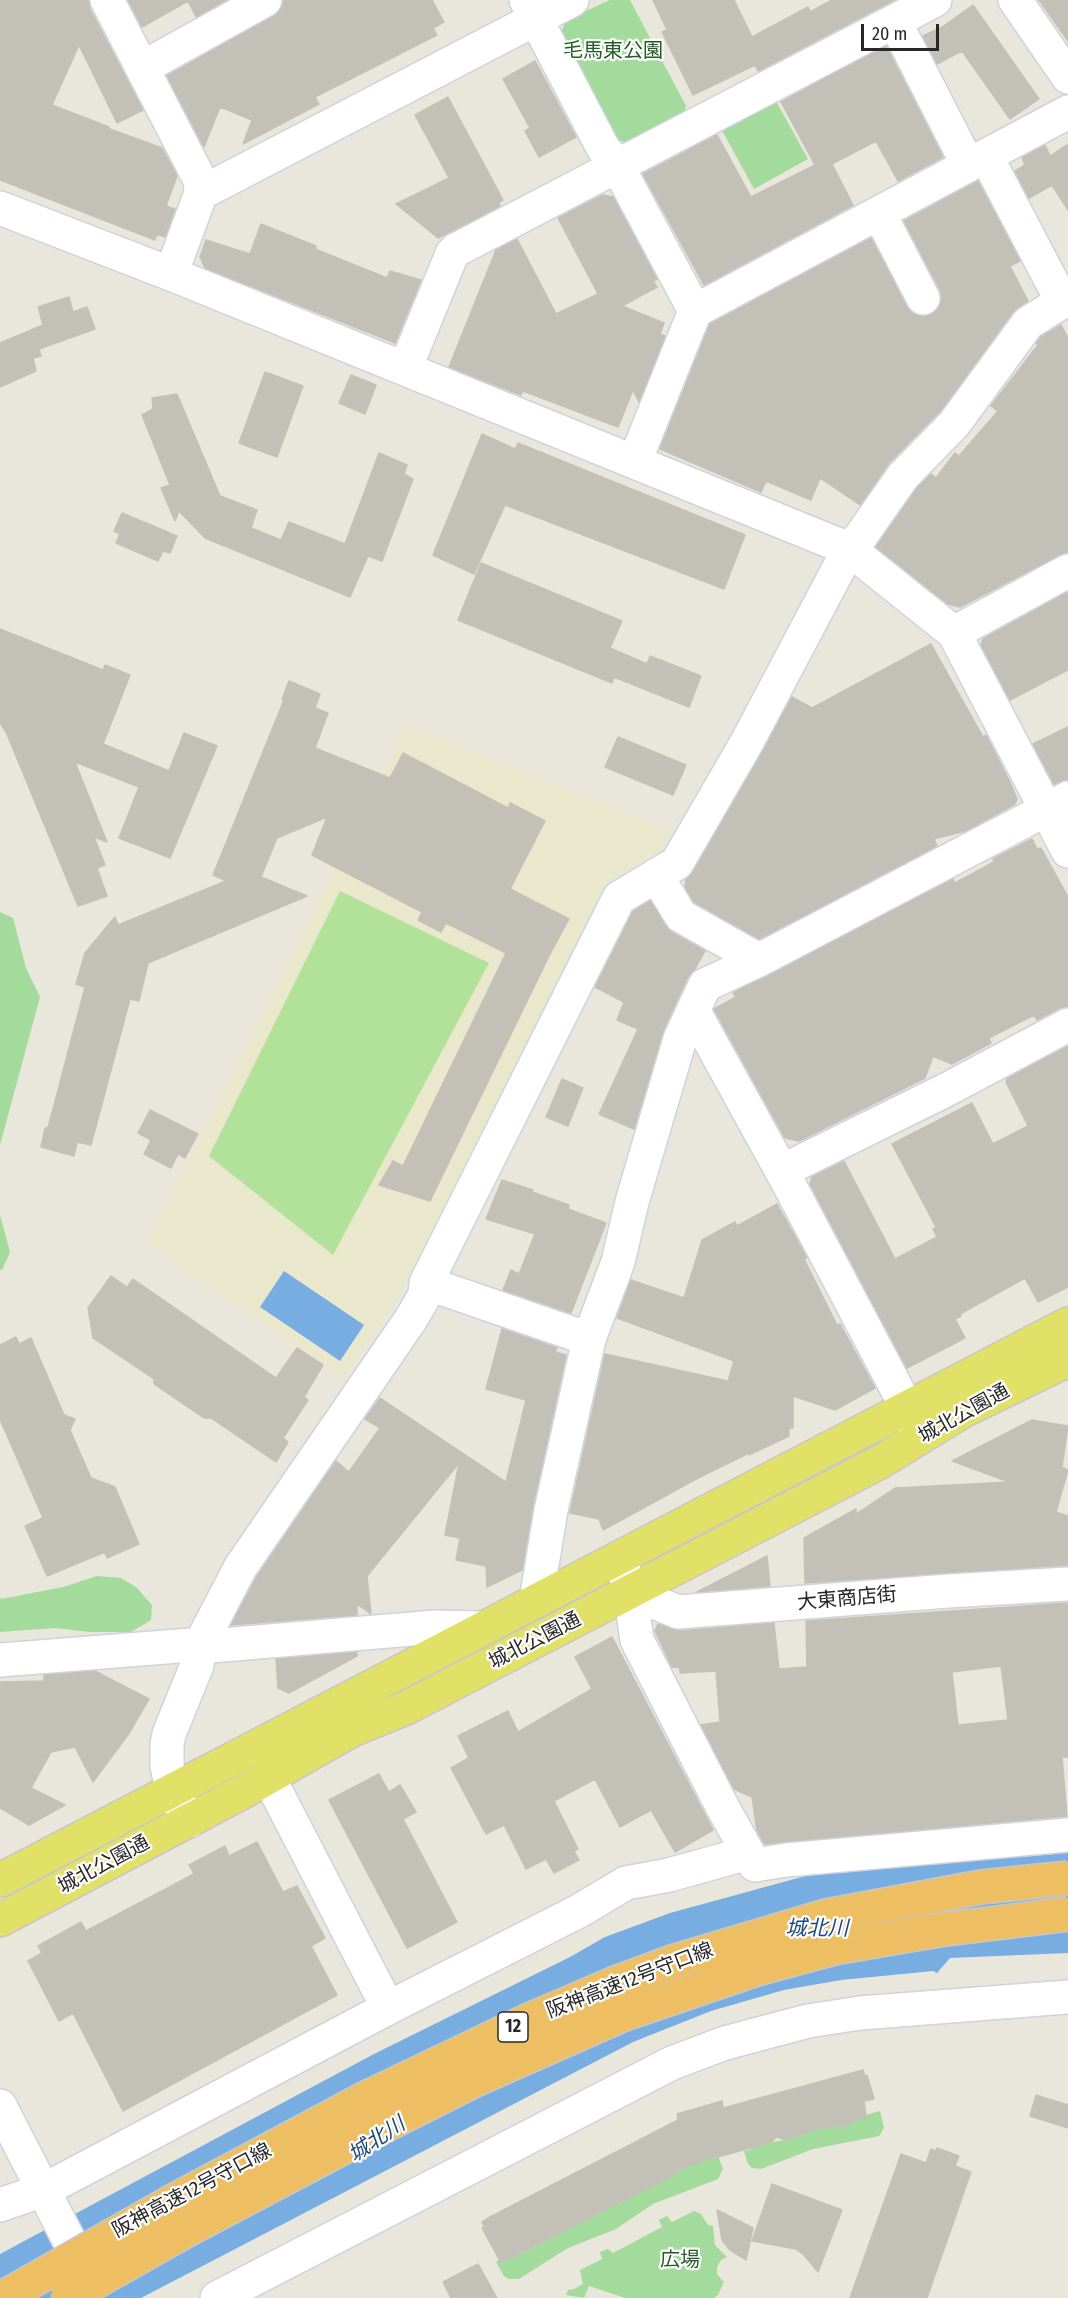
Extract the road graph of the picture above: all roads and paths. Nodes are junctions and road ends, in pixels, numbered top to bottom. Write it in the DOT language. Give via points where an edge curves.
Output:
graph roads {
  1 [pos="107,0"];
  2 [pos="265,0"];
  3 [pos="572,0"];
  4 [pos="935,0"];
  5 [pos="1015,0"];
  6 [pos="531,10"];
  7 [pos="896,22"];
  8 [pos="142,68"];
  9 [pos="1068,77"];
  10 [pos="1068,112"];
  11 [pos="977,160"];
  12 [pos="617,165"];
  13 [pos="201,193"];
  14 [pos="0,208"];
  15 [pos="879,213"];
  16 [pos="171,274"];
  17 [pos="923,298"];
  18 [pos="1065,300"];
  19 [pos="695,311"];
  20 [pos="405,369"];
  21 [pos="635,461"];
  22 [pos="849,549"];
  23 [pos="1068,571"];
  24 [pos="954,633"];
  25 [pos="1057,804"];
  26 [pos="1068,851"];
  27 [pos="656,875"];
  28 [pos="759,960"];
  29 [pos="693,1010"];
  30 [pos="1068,1024"];
  31 [pos="782,1171"];
  32 [pos="426,1283"];
  33 [pos="1068,1324"];
  34 [pos="589,1339"];
  35 [pos="1068,1360"];
  36 [pos="907,1408"];
  37 [pos="920,1438"];
  38 [pos="620,1557"];
  39 [pos="1068,1584"];
  40 [pos="630,1592"];
  41 [pos="536,1601"];
  42 [pos="483,1628"];
  43 [pos="199,1647"];
  44 [pos="0,1660"];
  45 [pos="269,1778"];
  46 [pos="172,1790"];
  47 [pos="189,1821"];
  48 [pos="1068,1834"];
  49 [pos="748,1853"];
  50 [pos="1068,1878"];
  51 [pos="0,1880"];
  52 [pos="1068,1914"];
  53 [pos="0,1920"];
  54 [pos="1068,1997"];
  55 [pos="388,2008"];
  56 [pos="0,2106"];
  57 [pos="49,2199"];
  58 [pos="0,2205"];
  59 [pos="2,2298"];
  60 [pos="66,2298"];
  61 [pos="99,2298"];
  62 [pos="217,2298"];
  1 -- 8 [label="street"];
  2 -- 8 [label="street"];
  3 -- 6 [label="street"];
  4 -- 7 [label="street"];
  5 -- 9 [label="street"];
  6 -- 12 [label="street" via="603,148"];
  6 -- 13 [label="street"];
  7 -- 11 [label="street"];
  7 -- 12 [label="street"];
  8 -- 13 [label="street" via="200,180"];
  10 -- 11 [label="street"];
  11 -- 15 [label="street"];
  11 -- 18 [label="street"];
  12 -- 19 [label="street"];
  12 -- 20 [label="street" via="452,254"];
  13 -- 16 [label="street"];
  14 -- 16 [label="street"];
  15 -- 17 [label="street"];
  15 -- 19 [label="street"];
  16 -- 20 [label="street"];
  18 -- 22 [label="street" via="1028,323 954,424 903,476"];
  19 -- 21 [label="street"];
  20 -- 21 [label="street"];
  21 -- 22 [label="street"];
  22 -- 24 [label="street"];
  22 -- 27 [label="street" via="747,742 676,863"];
  23 -- 24 [label="street"];
  24 -- 25 [label="street"];
  25 -- 26 [label="street"];
  25 -- 28 [label="street"];
  27 -- 28 [label="street" via="681,916"];
  27 -- 32 [label="street" via="619,898"];
  28 -- 29 [label="street" via="705,985"];
  29 -- 31 [label="street"];
  29 -- 34 [label="street" via="680,1039 618,1262"];
  30 -- 31 [label="street"];
  31 -- 36 [label="street"];
  32 -- 34 [label="street"];
  32 -- 43 [label="street" via="425,1294 411,1319 240,1568"];
  33 -- 36 [label="main road, 城北公園通"];
  34 -- 41 [label="street" via="551,1510"];
  35 -- 37 [label="main road, 城北公園通" via="963,1411"];
  36 -- 37 [label="street"];
  36 -- 38 [label="main road, 城北公園通"];
  37 -- 40 [label="main road, 城北公園通"];
  38 -- 40 [label="street"];
  38 -- 41 [label="main road, 城北公園通"];
  39 -- 40 [label="street, 大東商店街" via="678,1612"];
  40 -- 45 [label="main road, 城北公園通" via="406,1708 352,1730"];
  40 -- 49 [label="street" via="637,1640"];
  41 -- 42 [label="main road, 城北公園通"];
  42 -- 43 [label="street" via="435,1627"];
  42 -- 46 [label="main road, 城北公園通"];
  43 -- 44 [label="street"];
  43 -- 46 [label="street" via="197,1665 169,1734 167,1766"];
  45 -- 47 [label="main road, 城北公園通"];
  45 -- 55 [label="street"];
  46 -- 47 [label="street"];
  46 -- 51 [label="main road, 城北公園通"];
  47 -- 53 [label="main road, 城北公園通"];
  48 -- 49 [label="street" via="755,1865"];
  49 -- 55 [label="street" via="626,1883"];
  50 -- 59 [label="highway, 阪神高速12号守口線 / 12, bridge" via="981,1887 826,1916 675,1961 613,1984 366,2098 165,2205"];
  52 -- 60 [label="highway, 阪神高速12号守口線 / 12, bridge" via="834,1948 760,1968 622,2015 475,2080 388,2124"];
  54 -- 62 [label="street" via="851,2014 725,2043 672,2063"];
  55 -- 57 [label="street"];
  56 -- 57 [label="street"];
  57 -- 58 [label="street"];
  57 -- 61 [label="street, bridge"];
}
